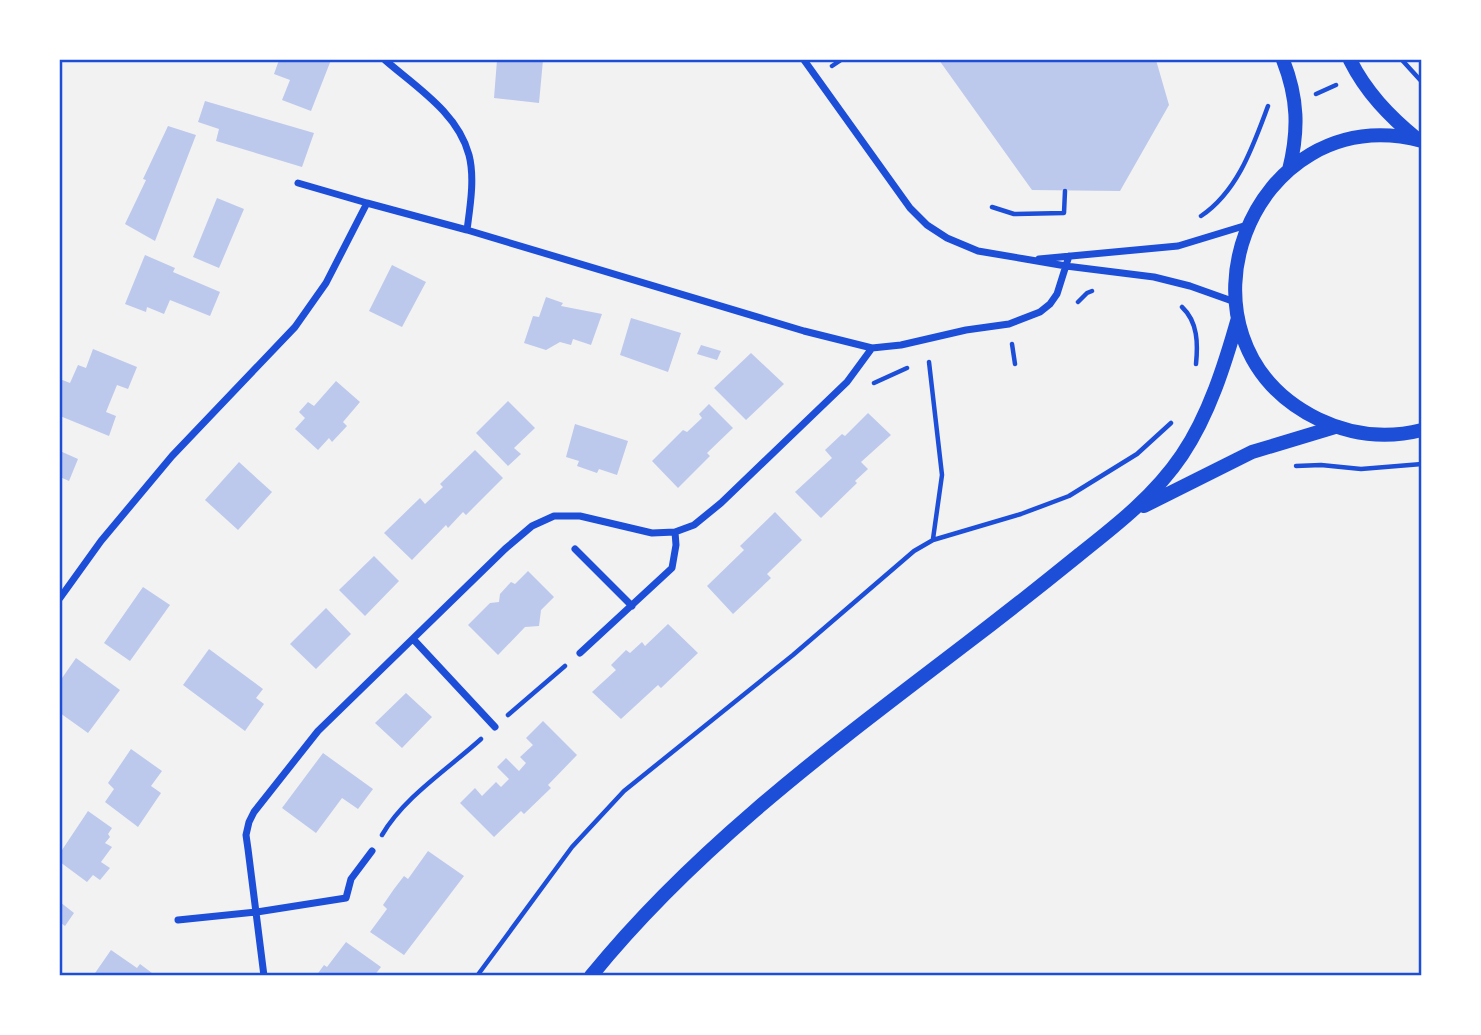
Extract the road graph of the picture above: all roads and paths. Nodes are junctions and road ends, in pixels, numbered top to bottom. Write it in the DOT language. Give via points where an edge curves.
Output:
graph roads {
  1 [pos="385,60"];
  2 [pos="804,60"];
  3 [pos="1283,60"];
  4 [pos="1350,60"];
  5 [pos="1402,60"];
  6 [pos="1357,74"];
  7 [pos="1422,82"];
  8 [pos="1294,101"];
  9 [pos="1420,141"];
  10 [pos="1289,170"];
  11 [pos="298,183"];
  12 [pos="1065,191"];
  13 [pos="368,203"];
  14 [pos="992,207"];
  15 [pos="1247,225"];
  16 [pos="467,230"];
  17 [pos="1198,241"];
  18 [pos="1069,256"];
  19 [pos="1028,261"];
  20 [pos="1066,266"];
  21 [pos="1190,286"];
  22 [pos="1094,290"];
  23 [pos="1173,301"];
  24 [pos="1235,302"];
  25 [pos="1073,307"];
  26 [pos="1186,310"];
  27 [pos="1238,318"];
  28 [pos="1023,342"];
  29 [pos="1002,346"];
  30 [pos="872,348"];
  31 [pos="940,359"];
  32 [pos="929,362"];
  33 [pos="1194,373"];
  34 [pos="871,384"];
  35 [pos="1176,417"];
  36 [pos="1335,427"];
  37 [pos="1422,430"];
  38 [pos="1422,464"];
  39 [pos="1290,467"];
  40 [pos="1133,512"];
  41 [pos="675,532"];
  42 [pos="933,540"];
  43 [pos="575,549"];
  44 [pos="60,582"];
  45 [pos="67,588"];
  46 [pos="60,598"];
  47 [pos="632,606"];
  48 [pos="414,640"];
  49 [pos="580,653"];
  50 [pos="495,727"];
  51 [pos="372,851"];
  52 [pos="257,912"];
  53 [pos="178,920"];
  54 [pos="264,975"];
  55 [pos="477,975"];
  56 [pos="591,975"];
  1 -- 16 [label="street" via="434,102 461,135 470,156"];
  2 -- 19 [label="street" via="889,182 927,225 962,246"];
  3 -- 8 [label="main road"];
  4 -- 6 [label="main road"];
  5 -- 7 [label="path"];
  6 -- 8 [label="path"];
  6 -- 9 [label="main road" via="1382,108"];
  8 -- 10 [label="main road" via="1296,142"];
  8 -- 17 [label="path" via="1270,103 1241,171 1201,216"];
  9 -- 10 [label="main road" via="1364,138 1324,149"];
  10 -- 15 [label="main road" via="1258,204"];
  11 -- 13 [label="street"];
  12 -- 14 [label="path" via="1064,213 1014,214"];
  13 -- 16 [label="street"];
  13 -- 45 [label="street" via="302,318 172,456"];
  15 -- 17 [label="street"];
  15 -- 24 [label="main road" via="1236,262"];
  16 -- 30 [label="street"];
  17 -- 18 [label="street" via="1152,250"];
  18 -- 19 [label="street"];
  18 -- 20 [label="street"];
  19 -- 20 [label="street"];
  20 -- 21 [label="street" via="1144,275"];
  20 -- 30 [label="street" via="1050,304 1025,319"];
  21 -- 24 [label="street"];
  21 -- 26 [label="path"];
  22 -- 25 [label="path"];
  23 -- 26 [label="path"];
  24 -- 27 [label="main road"];
  26 -- 33 [label="path" via="1197,334"];
  27 -- 36 [label="main road" via="1251,354 1272,386 1301,410"];
  27 -- 40 [label="main road" via="1196,433 1164,479"];
  28 -- 29 [label="path"];
  30 -- 41 [label="street" via="847,382 715,509"];
  31 -- 32 [label="path"];
  32 -- 34 [label="path" via="898,370"];
  32 -- 42 [label="path" via="942,475"];
  35 -- 42 [label="path" via="1137,454 1069,496"];
  36 -- 37 [label="main road" via="1391,435"];
  36 -- 40 [label="main road" via="1252,452"];
  38 -- 39 [label="path" via="1361,469"];
  40 -- 56 [label="main road" via="747,817"];
  41 -- 47 [label="street" via="672,568"];
  41 -- 48 [label="street" via="652,533 580,516 545,519 512,542"];
  42 -- 55 [label="path" via="624,791 572,848"];
  43 -- 47 [label="street"];
  44 -- 45 [label="street"];
  45 -- 46 [label="street"];
  47 -- 49 [label="street"];
  48 -- 50 [label="street"];
  48 -- 52 [label="street" via="318,731 248,822"];
  49 -- 50 [label="path"];
  50 -- 51 [label="path" via="411,799 390,821"];
  51 -- 52 [label="street" via="351,879 346,898"];
  52 -- 53 [label="street"];
  52 -- 54 [label="street"];
}
